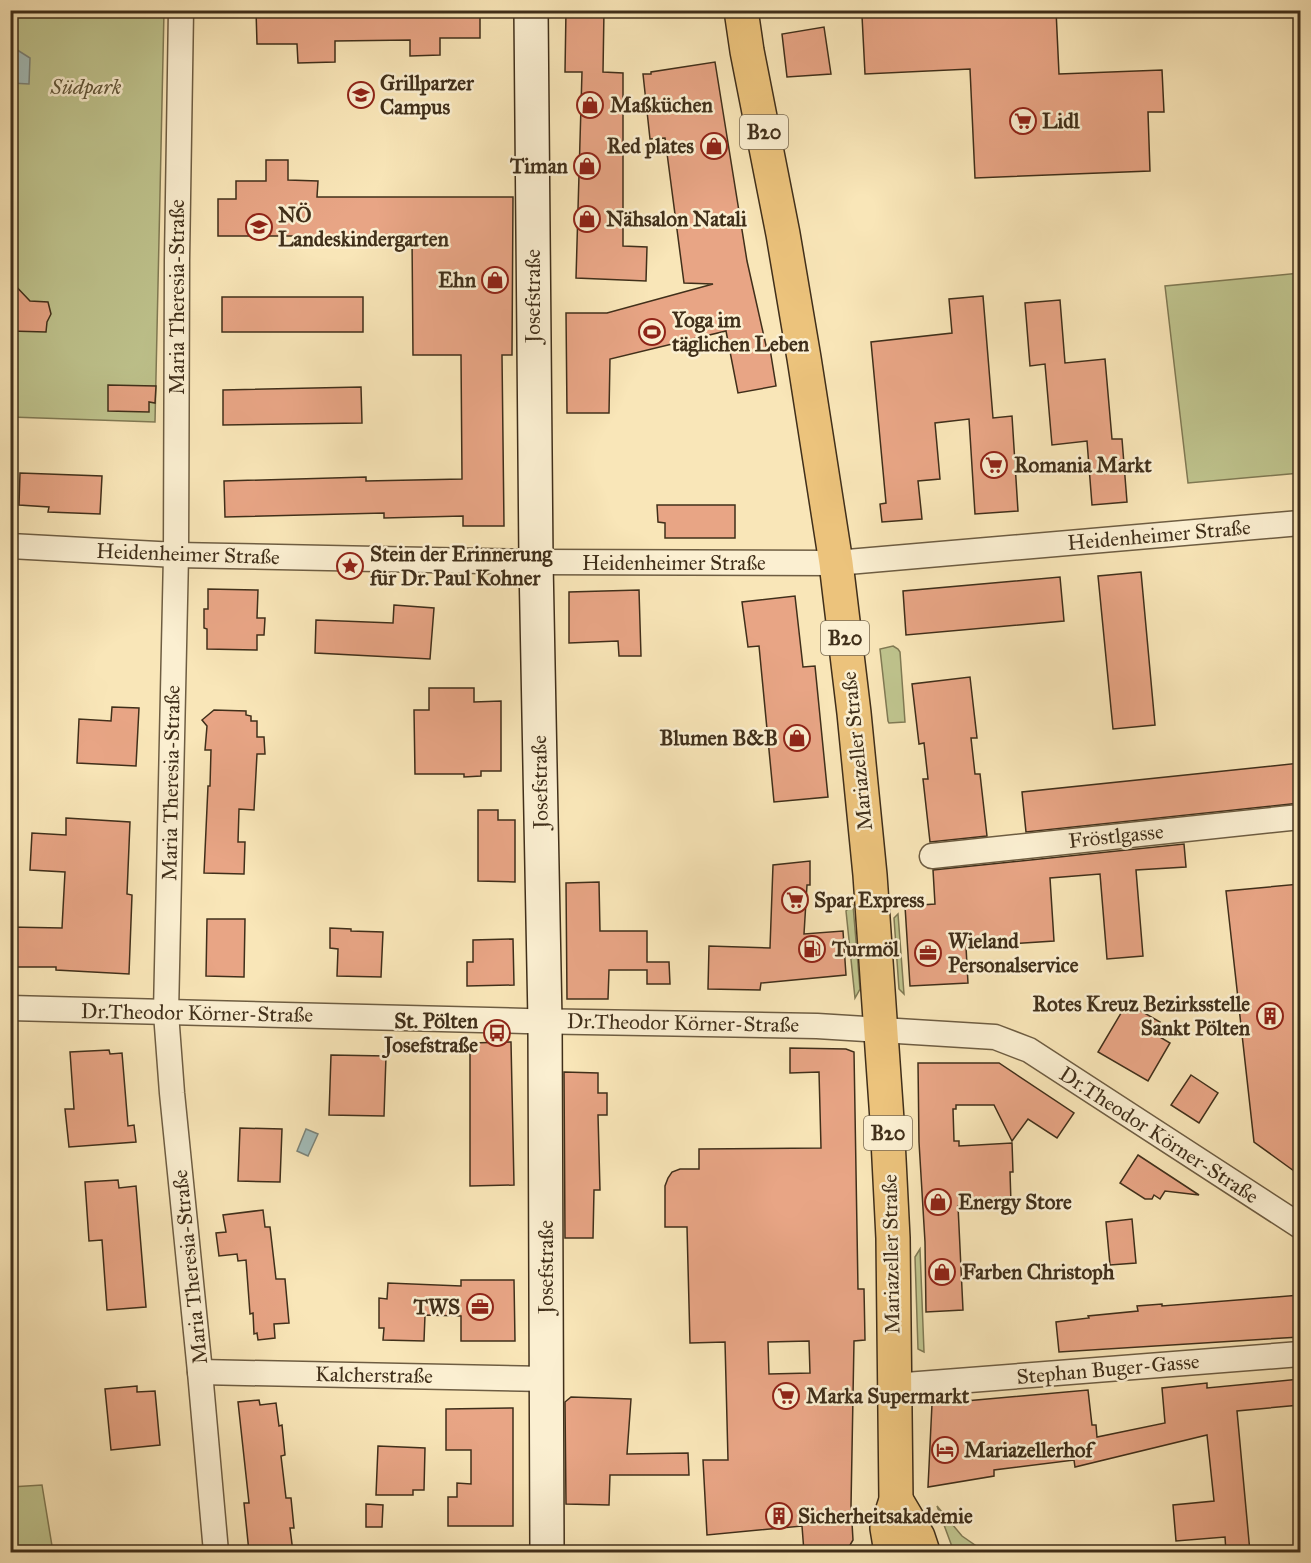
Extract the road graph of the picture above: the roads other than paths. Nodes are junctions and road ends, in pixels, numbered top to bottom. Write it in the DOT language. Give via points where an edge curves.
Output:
graph roads {
  1 [pos="181,10"];
  2 [pos="531,10"];
  3 [pos="741,10"];
  4 [pos="1300,523"];
  5 [pos="10,546"];
  6 [pos="176,555"];
  7 [pos="536,562"];
  8 [pos="836,563"];
  9 [pos="1300,817"];
  10 [pos="932,855"];
  11 [pos="10,1008"];
  12 [pos="166,1013"];
  13 [pos="545,1021"];
  14 [pos="881,1029"];
  15 [pos="1300,1226"];
  16 [pos="1290,1355"];
  17 [pos="200,1372"];
  18 [pos="547,1379"];
  19 [pos="904,1385"];
  20 [pos="896,1500"];
  21 [pos="216,1552"];
  22 [pos="547,1552"];
  23 [pos="891,1552"];
  24 [pos="923,1552"];
  1 -- 6 [label="street, Maria Theresia-Straße"];
  2 -- 7 [label="street, Josefstraße"];
  3 -- 8 [label="main road, Mariazeller Straße / B20" via="797,315"];
  4 -- 8 [label="street, Heidenheimer Straße"];
  5 -- 6 [label="street, Heidenheimer Straße"];
  6 -- 7 [label="street, Heidenheimer Straße"];
  6 -- 12 [label="street, Maria Theresia-Straße"];
  7 -- 8 [label="street, Heidenheimer Straße"];
  7 -- 13 [label="street, Josefstraße"];
  8 -- 14 [label="main road, Mariazeller Straße / B20" via="866,832"];
  9 -- 10 [label="street, Fröstlgasse"];
  11 -- 12 [label="street, Dr.Theodor Körner-Straße"];
  12 -- 13 [label="street, Dr.Theodor Körner-Straße"];
  12 -- 17 [label="street, Maria Theresia-Straße"];
  13 -- 14 [label="street, Dr.Theodor Körner-Straße"];
  13 -- 18 [label="street, Josefstraße"];
  14 -- 15 [label="street, Dr.Theodor Körner-Straße" via="995,1037 1029,1050"];
  14 -- 19 [label="main road, Mariazeller Straße / B20"];
  16 -- 19 [label="street, Stephan Buger-Gasse"];
  17 -- 18 [label="street, Kalcherstraße"];
  17 -- 21 [label="street, Maria Theresia-Straße"];
  18 -- 22 [label="street, Josefstraße"];
  19 -- 20 [label="main road, Mariazeller Straße / B20"];
  20 -- 23 [label="main road, Mariazeller Straße / B20" via="887,1528"];
  20 -- 24 [label="main road, Mariazeller Straße / B20"];
}
